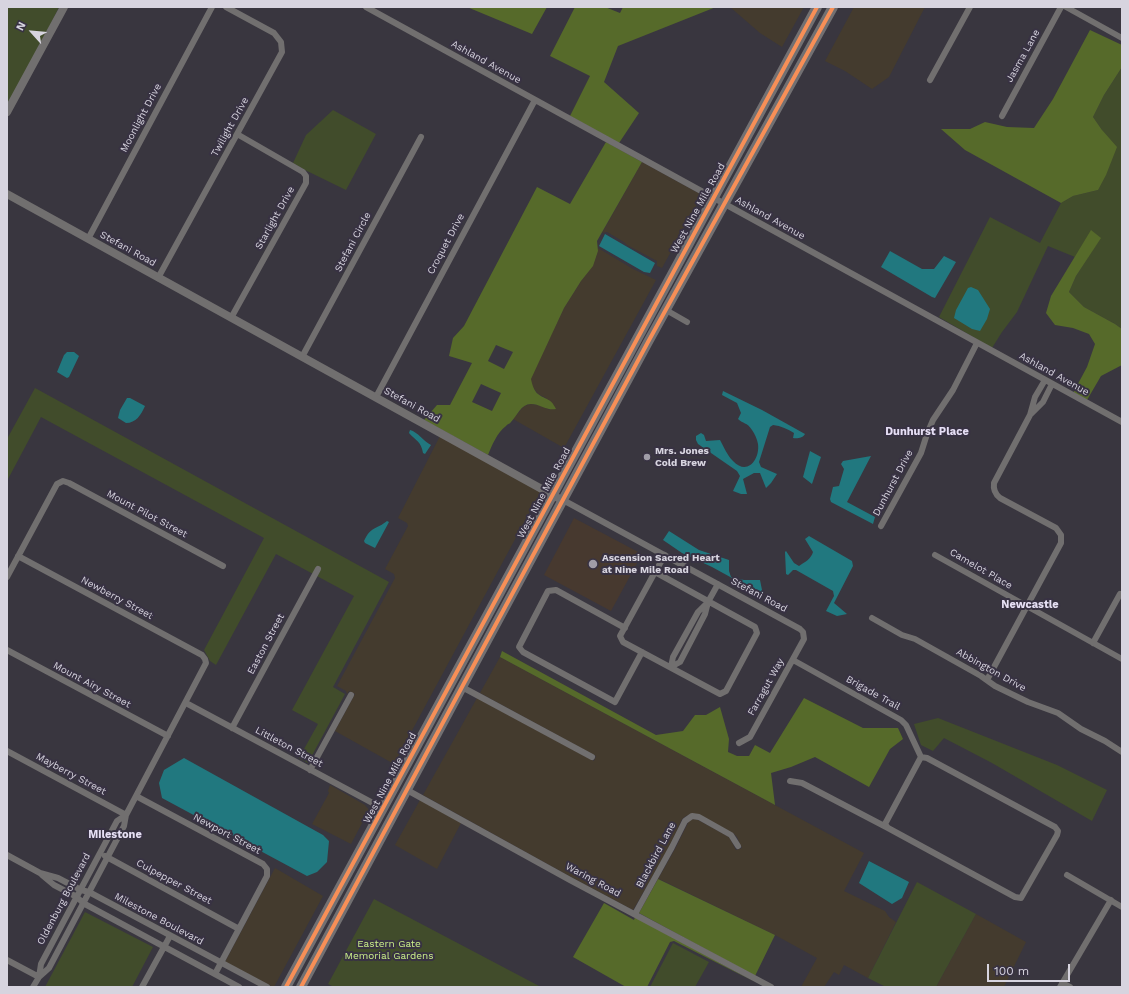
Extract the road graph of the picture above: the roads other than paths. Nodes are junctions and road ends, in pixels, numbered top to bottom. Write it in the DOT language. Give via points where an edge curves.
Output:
graph roads {
  1 [pos="64,7"];
  2 [pos="212,7"];
  3 [pos="226,7"];
  4 [pos="366,7"];
  5 [pos="817,7"];
  6 [pos="833,7"];
  7 [pos="970,7"];
  8 [pos="1061,7"];
  9 [pos="1066,7"];
  10 [pos="827,12"];
  11 [pos="1122,38"];
  12 [pos="930,80"];
  13 [pos="772,89"];
  14 [pos="535,100"];
  15 [pos="7,112"];
  16 [pos="1002,116"];
  17 [pos="237,134"];
  18 [pos="421,136"];
  19 [pos="7,194"];
  20 [pos="713,198"];
  21 [pos="724,204"];
  22 [pos="88,239"];
  23 [pos="158,278"];
  24 [pos="666,310"];
  25 [pos="231,318"];
  26 [pos="687,322"];
  27 [pos="977,342"];
  28 [pos="302,357"];
  29 [pos="1045,380"];
  30 [pos="1052,384"];
  31 [pos="609,388"];
  32 [pos="376,397"];
  33 [pos="1030,415"];
  34 [pos="1122,422"];
  35 [pos="552,494"];
  36 [pos="563,500"];
  37 [pos="881,526"];
  38 [pos="665,555"];
  39 [pos="935,555"];
  40 [pos="18,556"];
  41 [pos="224,566"];
  42 [pos="318,569"];
  43 [pos="655,572"];
  44 [pos="7,577"];
  45 [pos="718,584"];
  46 [pos="1120,594"];
  47 [pos="708,602"];
  48 [pos="507,604"];
  49 [pos="1027,607"];
  50 [pos="872,618"];
  51 [pos="625,628"];
  52 [pos="804,636"];
  53 [pos="1093,643"];
  54 [pos="7,650"];
  55 [pos="642,652"];
  56 [pos="205,659"];
  57 [pos="1122,659"];
  58 [pos="792,660"];
  59 [pos="671,667"];
  60 [pos="987,680"];
  61 [pos="462,687"];
  62 [pos="446,690"];
  63 [pos="351,695"];
  64 [pos="186,703"];
  65 [pos="232,728"];
  66 [pos="168,736"];
  67 [pos="740,743"];
  68 [pos="7,751"];
  69 [pos="1122,752"];
  70 [pos="592,757"];
  71 [pos="924,757"];
  72 [pos="310,770"];
  73 [pos="790,781"];
  74 [pos="407,790"];
  75 [pos="136,796"];
  76 [pos="382,808"];
  77 [pos="126,814"];
  78 [pos="888,828"];
  79 [pos="738,846"];
  80 [pos="100,854"];
  81 [pos="7,855"];
  82 [pos="108,858"];
  83 [pos="40,873"];
  84 [pos="1067,875"];
  85 [pos="81,890"];
  86 [pos="89,892"];
  87 [pos="76,898"];
  88 [pos="1111,900"];
  89 [pos="83,903"];
  90 [pos="1122,907"];
  91 [pos="342,912"];
  92 [pos="635,914"];
  93 [pos="323,919"];
  94 [pos="239,929"];
  95 [pos="170,936"];
  96 [pos="164,946"];
  97 [pos="7,960"];
  98 [pos="221,963"];
  99 [pos="215,974"];
  100 [pos="39,977"];
  101 [pos="1061,985"];
  102 [pos="33,987"];
  103 [pos="142,987"];
  104 [pos="239,987"];
  105 [pos="267,987"];
  106 [pos="286,987"];
  107 [pos="294,987"];
  108 [pos="302,987"];
  109 [pos="771,987"];
  110 [pos="1070,987"];
  1 -- 15 [label="street"];
  2 -- 22 [label="street, Moonlight Drive"];
  3 -- 17 [label="street, Twilight Drive" via="274,33 282,47 280,56"];
  4 -- 14 [label="street, Ashland Avenue"];
  5 -- 13 [label="main road, West Nine Mile Road"];
  6 -- 10 [label="main road, West Nine Mile Road"];
  7 -- 12 [label="street"];
  8 -- 16 [label="street, Jasma Lane"];
  9 -- 11 [label="street"];
  10 -- 21 [label="main road, West Nine Mile Road"];
  13 -- 20 [label="main road, West Nine Mile Road"];
  13 -- 21 [label="main road" via="768,109 722,194"];
  14 -- 20 [label="street, Ashland Avenue"];
  14 -- 32 [label="street, Croquet Drive"];
  17 -- 23 [label="street, Twilight Drive"];
  17 -- 25 [label="street, Starlight Drive" via="303,172 306,183"];
  18 -- 28 [label="street, Stefani Circle"];
  19 -- 22 [label="street, Stefani Road"];
  20 -- 21 [label="street, Ashland Avenue"];
  20 -- 24 [label="main road" via="716,205 669,292"];
  20 -- 31 [label="main road, West Nine Mile Road"];
  21 -- 24 [label="main road, West Nine Mile Road"];
  21 -- 27 [label="street, Ashland Avenue"];
  22 -- 23 [label="street, Stefani Road"];
  23 -- 25 [label="street, Stefani Road"];
  24 -- 26 [label="street"];
  24 -- 36 [label="main road, West Nine Mile Road"];
  25 -- 28 [label="street, Stefani Road"];
  27 -- 29 [label="street, Ashland Avenue"];
  27 -- 37 [label="street, Dunhurst Drive" via="933,420 921,453"];
  28 -- 32 [label="street, Stefani Road"];
  29 -- 30 [label="street, Ashland Avenue"];
  29 -- 33 [label="street" via="1034,397"];
  30 -- 33 [label="street" via="1043,402"];
  30 -- 34 [label="street, Ashland Avenue"];
  31 -- 35 [label="main road, West Nine Mile Road"];
  31 -- 36 [label="main road" via="609,400 563,486"];
  32 -- 35 [label="street, Stefani Road"];
  33 -- 49 [label="street" via="994,483 995,492 1000,498 1056,528 1061,535 1060,545"];
  35 -- 36 [label="street, Stefani Road"];
  35 -- 48 [label="main road" via="554,502 506,595"];
  35 -- 62 [label="main road, West Nine Mile Road"];
  36 -- 38 [label="street, Stefani Road"];
  36 -- 48 [label="main road, West Nine Mile Road"];
  38 -- 43 [label="street"];
  38 -- 45 [label="street, Stefani Road"];
  39 -- 49 [label="street, Camelot Place"];
  40 -- 41 [label="street, Mount Pilot Street" via="56,484 61,481"];
  40 -- 44 [label="street"];
  40 -- 56 [label="street, Newberry Street" via="202,655"];
  42 -- 65 [label="street, Easton Street"];
  43 -- 47 [label="street"];
  43 -- 51 [label="street"];
  45 -- 47 [label="street"];
  45 -- 52 [label="street, Stefani Road" via="800,629"];
  46 -- 53 [label="street"];
  47 -- 59 [label="street" via="698,612 673,657"];
  47 -- 59 [label="street" via="754,627 757,633 726,691 720,694"];
  48 -- 61 [label="main road, West Nine Mile Road"];
  49 -- 53 [label="street, Camelot Place"];
  49 -- 60 [label="street"];
  50 -- 60 [label="street, Abbington Drive"];
  51 -- 55 [label="street" via="620,636 623,642"];
  51 -- 55 [label="street" via="556,590 548,591 520,648 615,702"];
  52 -- 58 [label="street, Farragut Way"];
  53 -- 57 [label="street, Camelot Place"];
  54 -- 66 [label="street, Mount Airy Street"];
  55 -- 59 [label="street"];
  56 -- 64 [label="street, Oldenburg Boulevard" via="205,667"];
  58 -- 67 [label="street, Farragut Way" via="750,737"];
  58 -- 71 [label="street, Brigade Trail" via="901,720"];
  60 -- 69 [label="street, Abbington Drive" via="1028,702 1058,713"];
  61 -- 70 [label="street"];
  61 -- 74 [label="main road, West Nine Mile Road"];
  62 -- 74 [label="main road" via="448,697 410,769 406,781"];
  62 -- 76 [label="main road, West Nine Mile Road"];
  63 -- 72 [label="street"];
  64 -- 65 [label="street, Littleton Street"];
  64 -- 66 [label="street, Oldenburg Boulevard"];
  65 -- 72 [label="street, Littleton Street"];
  66 -- 75 [label="street, Oldenburg Boulevard"];
  68 -- 77 [label="street, Mayberry Street"];
  71 -- 78 [label="street" via="885,824"];
  71 -- 78 [label="street" via="1055,827 1057,835 1021,898"];
  72 -- 76 [label="street, Littleton Street"];
  73 -- 78 [label="street" via="802,783"];
  74 -- 91 [label="main road, West Nine Mile Road"];
  74 -- 92 [label="street, Waring Road"];
  75 -- 77 [label="street, Oldenburg Boulevard"];
  75 -- 94 [label="street, Newport Street" via="266,866 268,876"];
  76 -- 91 [label="main road" via="383,818 379,828 343,895"];
  76 -- 93 [label="main road, West Nine Mile Road"];
  77 -- 80 [label="street, Oldenburg Boulevard" via="117,821"];
  77 -- 82 [label="street, Oldenburg Boulevard" via="125,825"];
  79 -- 92 [label="street, Blackbird Lane" via="731,835 699,817 688,818"];
  80 -- 82 [label="street, Culpepper Street"];
  80 -- 85 [label="street, Oldenburg Boulevard"];
  81 -- 83 [label="street, Milestone Boulevard"];
  82 -- 86 [label="street, Oldenburg Boulevard"];
  82 -- 94 [label="street, Culpepper Street"];
  83 -- 85 [label="street, Milestone Boulevard" via="58,878"];
  83 -- 87 [label="street, Milestone Boulevard"];
  84 -- 88 [label="street"];
  85 -- 86 [label="street, Milestone Boulevard"];
  85 -- 87 [label="street, Oldenburg Boulevard"];
  86 -- 89 [label="street, Oldenburg Boulevard"];
  86 -- 95 [label="street, Milestone Boulevard"];
  87 -- 89 [label="street, Milestone Boulevard"];
  87 -- 100 [label="street, Oldenburg Boulevard" via="41,964"];
  88 -- 90 [label="street"];
  88 -- 101 [label="street"];
  89 -- 96 [label="street, Milestone Boulevard"];
  89 -- 100 [label="street, Oldenburg Boulevard" via="48,968"];
  91 -- 108 [label="main road, West Nine Mile Road"];
  92 -- 109 [label="street, Waring Road"];
  93 -- 106 [label="main road, West Nine Mile Road"];
  93 -- 107 [label="main road" via="323,932"];
  94 -- 98 [label="street, Newport Street"];
  95 -- 96 [label="street"];
  95 -- 98 [label="street, Milestone Boulevard"];
  96 -- 99 [label="street, Milestone Boulevard"];
  96 -- 103 [label="street"];
  97 -- 100 [label="street"];
  98 -- 99 [label="street, Newport Street"];
  98 -- 105 [label="street, Milestone Boulevard"];
  99 -- 104 [label="street, Milestone Boulevard"];
  100 -- 102 [label="street, Oldenburg Boulevard"];
  101 -- 110 [label="street"];
}
